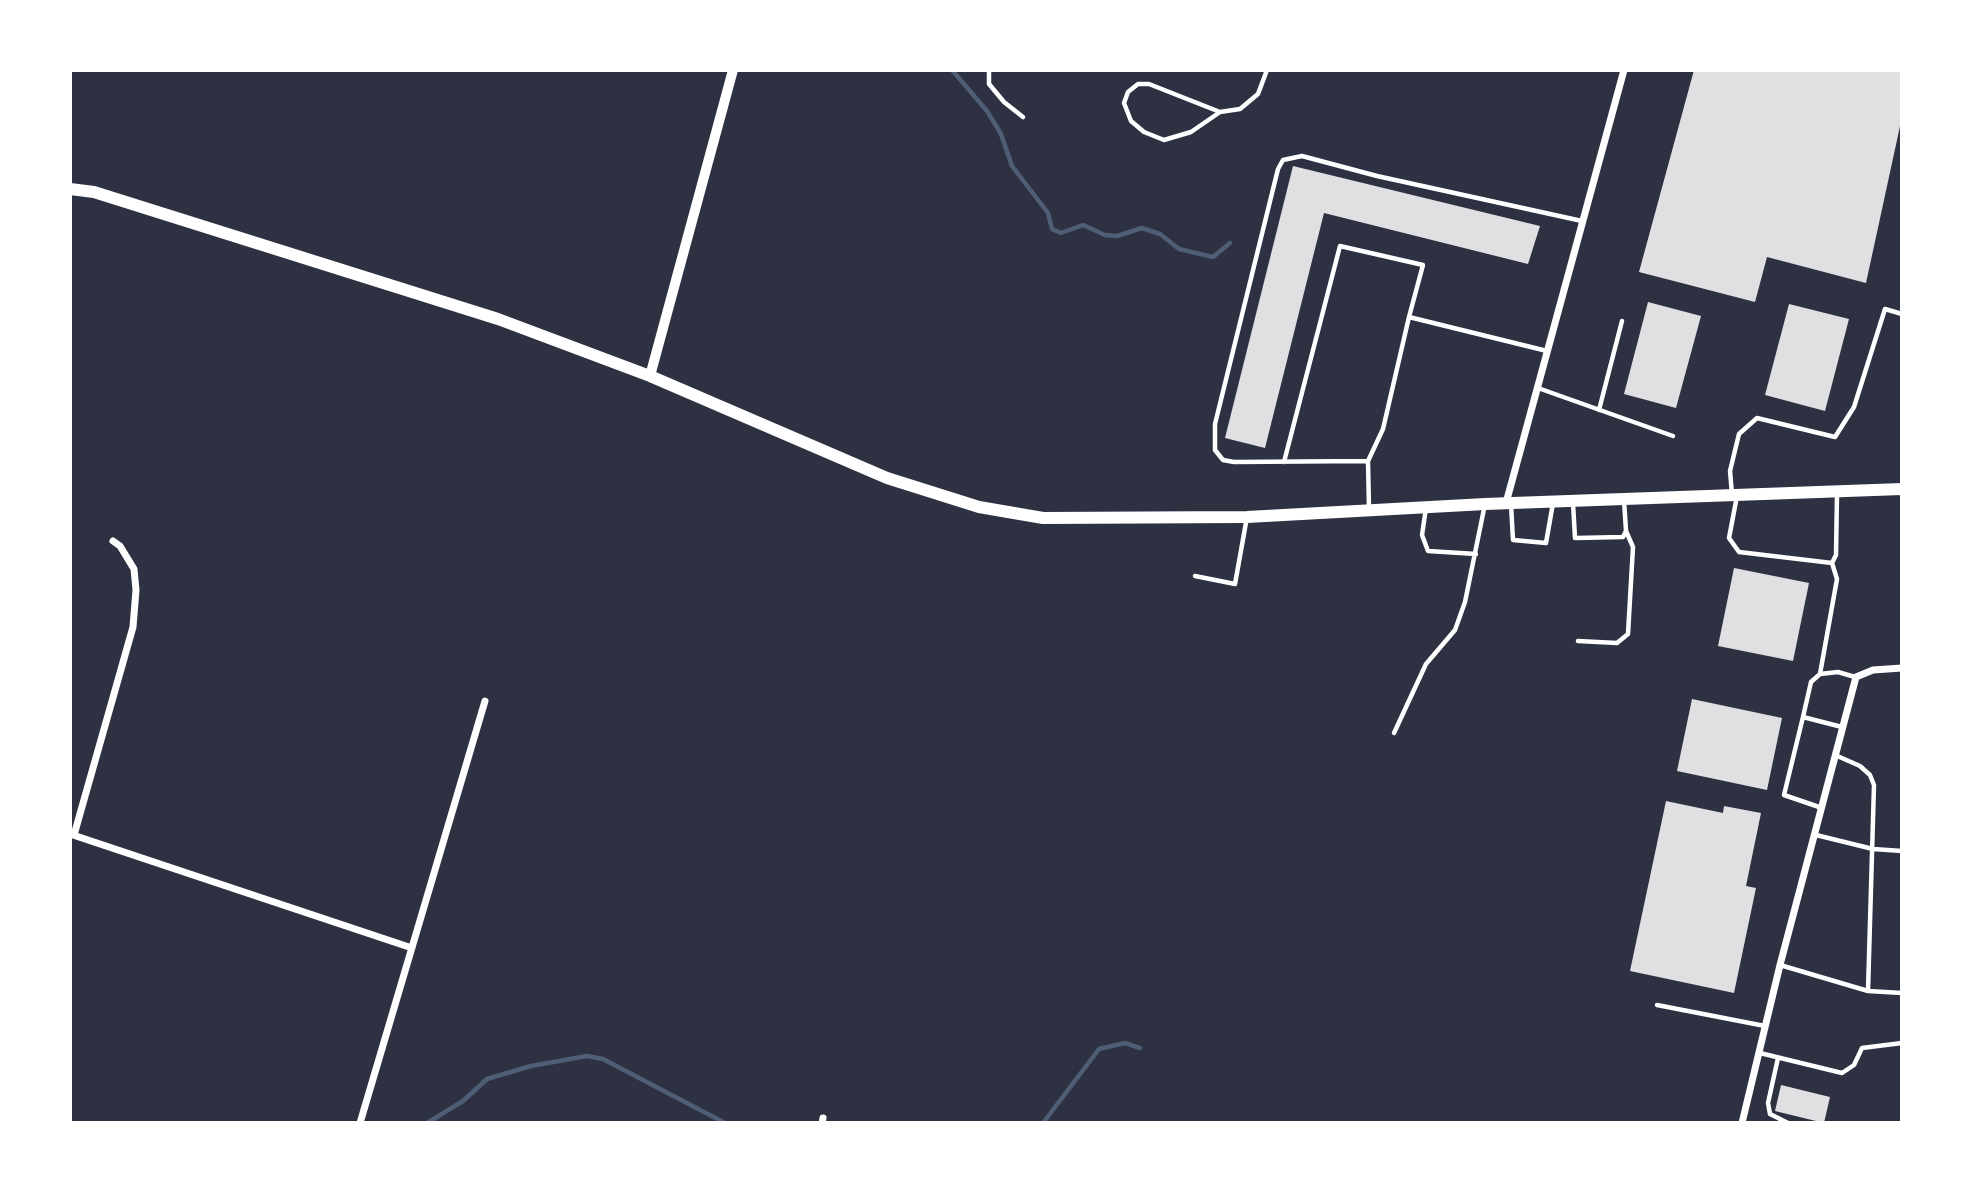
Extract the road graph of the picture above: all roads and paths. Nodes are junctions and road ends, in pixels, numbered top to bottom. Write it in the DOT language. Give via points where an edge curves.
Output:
graph roads {
  1 [pos="733,70"];
  2 [pos="989,70"];
  3 [pos="1267,70"];
  4 [pos="1624,70"];
  5 [pos="1220,112"];
  6 [pos="1023,117"];
  7 [pos="70,189"];
  8 [pos="1583,221"];
  9 [pos="1902,314"];
  10 [pos="1409,317"];
  11 [pos="1622,321"];
  12 [pos="1548,351"];
  13 [pos="650,376"];
  14 [pos="1538,388"];
  15 [pos="1599,410"];
  16 [pos="1673,436"];
  17 [pos="1368,461"];
  18 [pos="1284,462"];
  19 [pos="1902,489"];
  20 [pos="1837,493"];
  21 [pos="1734,495"];
  22 [pos="1624,500"];
  23 [pos="1553,502"];
  24 [pos="1573,502"];
  25 [pos="1485,503"];
  26 [pos="1509,503"];
  27 [pos="1426,508"];
  28 [pos="1369,509"];
  29 [pos="1247,517"];
  30 [pos="1626,531"];
  31 [pos="113,541"];
  32 [pos="1476,554"];
  33 [pos="1832,563"];
  34 [pos="1195,576"];
  35 [pos="1578,641"];
  36 [pos="1902,668"];
  37 [pos="1820,674"];
  38 [pos="1856,677"];
  39 [pos="485,701"];
  40 [pos="1803,717"];
  41 [pos="1842,727"];
  42 [pos="1394,733"];
  43 [pos="1834,755"];
  44 [pos="1822,808"];
  45 [pos="72,834"];
  46 [pos="1815,835"];
  47 [pos="1873,849"];
  48 [pos="1902,851"];
  49 [pos="411,948"];
  50 [pos="1780,965"];
  51 [pos="1868,991"];
  52 [pos="1902,993"];
  53 [pos="1657,1005"];
  54 [pos="1765,1026"];
  55 [pos="1902,1042"];
  56 [pos="1759,1053"];
  57 [pos="1778,1058"];
  58 [pos="360,1123"];
  59 [pos="1742,1123"];
  60 [pos="1788,1123"];
  1 -- 13 [label="street"];
  2 -- 6 [label="lane" via="989,85"];
  3 -- 5 [label="lane" via="1258,94 1240,109"];
  4 -- 8 [label="street"];
  5 -- 5 [label="lane" via="1149,84 1138,84 1124,103 1131,121 1164,140 1191,132"];
  7 -- 13 [label="main road" via="94,192 498,319"];
  8 -- 12 [label="street"];
  8 -- 18 [label="lane" via="1302,156 1283,160 1213,438 1223,460"];
  9 -- 21 [label="lane" via="1885,309 1854,407 1835,436 1757,418 1739,435 1730,471"];
  10 -- 12 [label="lane"];
  10 -- 17 [label="lane" via="1383,429"];
  10 -- 18 [label="lane" via="1423,265 1340,246"];
  11 -- 15 [label="lane"];
  12 -- 14 [label="street"];
  13 -- 29 [label="main road" via="887,478 979,507 1043,518"];
  14 -- 15 [label="lane"];
  14 -- 26 [label="street"];
  15 -- 16 [label="lane"];
  17 -- 18 [label="lane"];
  17 -- 28 [label="lane"];
  19 -- 20 [label="main road"];
  20 -- 21 [label="main road"];
  20 -- 33 [label="lane"];
  21 -- 22 [label="main road"];
  21 -- 33 [label="lane" via="1729,538 1739,552"];
  22 -- 24 [label="main road"];
  22 -- 30 [label="lane"];
  23 -- 24 [label="main road"];
  23 -- 26 [label="main road"];
  23 -- 26 [label="lane" via="1546,543 1513,540"];
  24 -- 30 [label="lane" via="1575,538 1623,537"];
  25 -- 26 [label="main road"];
  25 -- 27 [label="main road"];
  25 -- 32 [label="lane"];
  27 -- 28 [label="main road"];
  27 -- 32 [label="lane" via="1422,535 1428,551"];
  28 -- 29 [label="main road"];
  29 -- 34 [label="lane" via="1235,584"];
  30 -- 35 [label="lane" via="1633,547 1628,634 1617,643"];
  31 -- 45 [label="street" via="134,569 133,627"];
  32 -- 42 [label="lane" via="1455,630 1426,664"];
  33 -- 37 [label="lane" via="1838,579"];
  36 -- 38 [label="street" via="1873,670"];
  37 -- 38 [label="lane"];
  37 -- 40 [label="lane" via="1811,682"];
  38 -- 41 [label="street"];
  39 -- 49 [label="street"];
  40 -- 41 [label="lane"];
  40 -- 44 [label="lane" via="1784,795"];
  41 -- 43 [label="street"];
  43 -- 44 [label="street"];
  43 -- 47 [label="lane" via="1870,775 1874,785"];
  44 -- 46 [label="street"];
  45 -- 49 [label="street"];
  46 -- 47 [label="lane"];
  46 -- 50 [label="street"];
  47 -- 48 [label="lane"];
  47 -- 51 [label="lane"];
  49 -- 58 [label="street"];
  50 -- 51 [label="lane"];
  50 -- 54 [label="street"];
  51 -- 52 [label="lane"];
  53 -- 54 [label="lane"];
  54 -- 56 [label="street"];
  55 -- 57 [label="lane" via="1862,1048 1854,1065 1842,1073"];
  56 -- 57 [label="lane"];
  56 -- 59 [label="street"];
  57 -- 60 [label="lane" via="1768,1103 1770,1114"];
}
